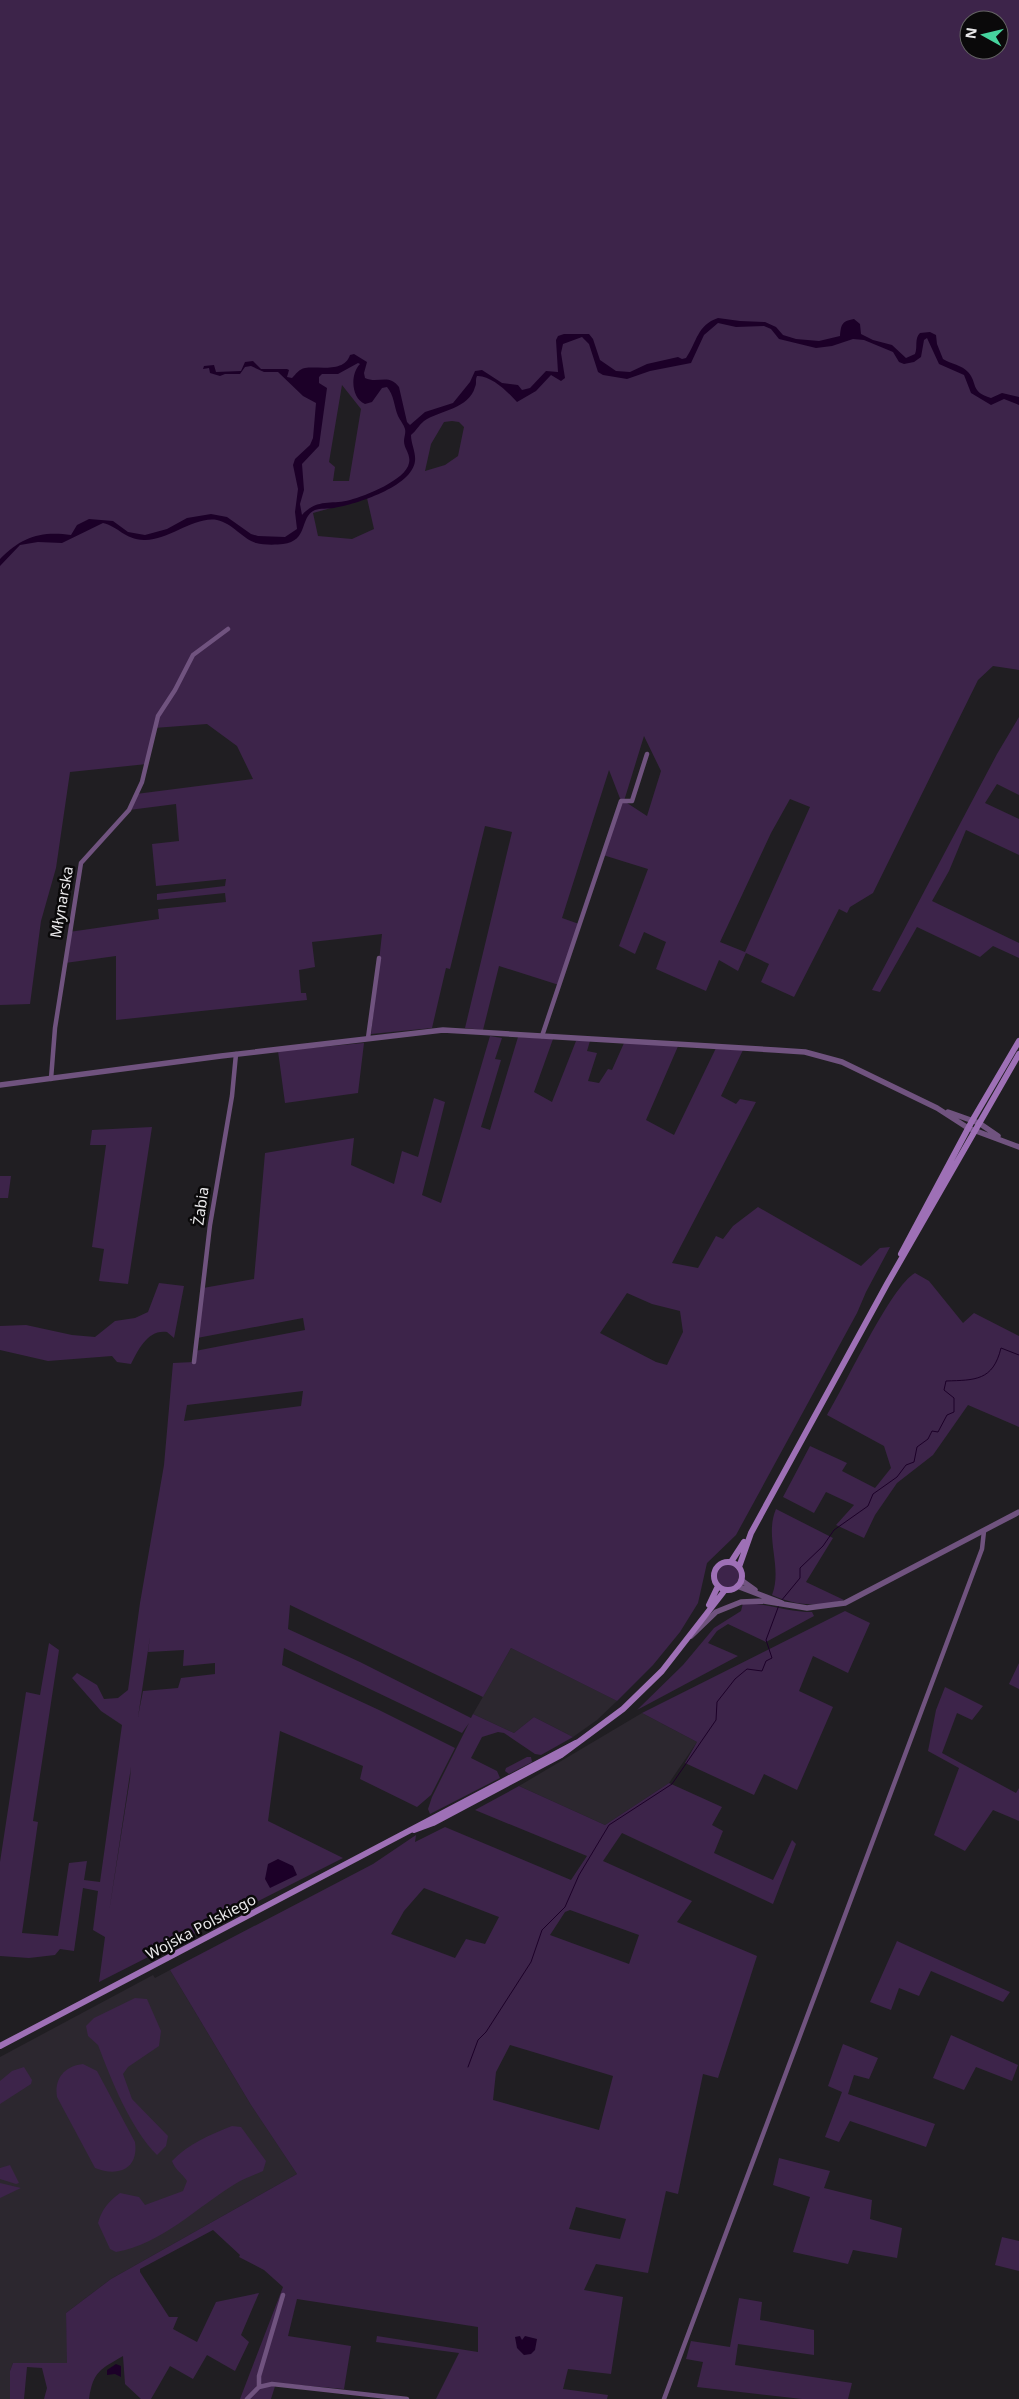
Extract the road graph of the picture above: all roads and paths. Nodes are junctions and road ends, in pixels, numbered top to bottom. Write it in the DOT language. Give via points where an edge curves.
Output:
graph roads {
  1 [pos="228,629"];
  2 [pos="647,754"];
  3 [pos="379,958"];
  4 [pos="542,1036"];
  5 [pos="368,1038"];
  6 [pos="1019,1041"];
  7 [pos="236,1054"];
  8 [pos="1019,1054"];
  9 [pos="51,1079"];
  10 [pos="0,1085"];
  11 [pos="939,1109"];
  12 [pos="972,1121"];
  13 [pos="979,1123"];
  14 [pos="971,1129"];
  15 [pos="1006,1141"];
  16 [pos="1019,1147"];
  17 [pos="194,1362"];
  18 [pos="1019,1512"];
  19 [pos="984,1531"];
  20 [pos="751,1533"];
  21 [pos="731,1562"];
  22 [pos="738,1567"];
  23 [pos="741,1580"];
  24 [pos="718,1586"];
  25 [pos="737,1586"];
  26 [pos="725,1590"];
  27 [pos="761,1594"];
  28 [pos="779,1604"];
  29 [pos="702,1619"];
  30 [pos="689,1637"];
  31 [pos="0,2046"];
  32 [pos="283,2295"];
  33 [pos="259,2387"];
  34 [pos="247,2399"];
  35 [pos="407,2399"];
  36 [pos="664,2399"];
  1 -- 9 [label="street, Młynarska" via="193,655 158,716 142,782 128,810 81,863 58,1009"];
  2 -- 4 [label="street" via="632,801 621,801"];
  3 -- 5 [label="street"];
  4 -- 5 [label="street" via="443,1030"];
  4 -- 11 [label="street" via="804,1052 842,1062"];
  5 -- 7 [label="street"];
  6 -- 12 [label="main road"];
  7 -- 9 [label="street"];
  7 -- 17 [label="street, Żabia" via="210,1225"];
  8 -- 13 [label="main road"];
  9 -- 10 [label="street"];
  11 -- 12 [label="street"];
  11 -- 14 [label="street"];
  12 -- 13 [label="street"];
  12 -- 14 [label="main road"];
  13 -- 14 [label="main road"];
  13 -- 15 [label="street"];
  14 -- 15 [label="street"];
  14 -- 20 [label="main road"];
  15 -- 16 [label="street"];
  18 -- 19 [label="street"];
  19 -- 28 [label="street" via="845,1603 811,1608"];
  19 -- 36 [label="street" via="982,1549"];
  20 -- 21 [label="main road"];
  20 -- 22 [label="main road"];
  21 -- 22 [label="main road"];
  21 -- 24 [label="main road" via="722,1563 715,1569 714,1578"];
  22 -- 23 [label="main road"];
  23 -- 25 [label="main road"];
  23 -- 27 [label="street"];
  24 -- 26 [label="main road"];
  24 -- 29 [label="main road"];
  25 -- 26 [label="main road"];
  25 -- 27 [label="street"];
  26 -- 29 [label="main road"];
  27 -- 28 [label="street"];
  28 -- 30 [label="street" via="750,1601 728,1606 716,1612"];
  29 -- 30 [label="main road, Wojska Polskiego"];
  30 -- 31 [label="main road, Wojska Polskiego" via="638,1695 542,1766"];
  32 -- 33 [label="street" via="259,2376"];
  33 -- 34 [label="street"];
  33 -- 35 [label="street" via="272,2384"];
}
